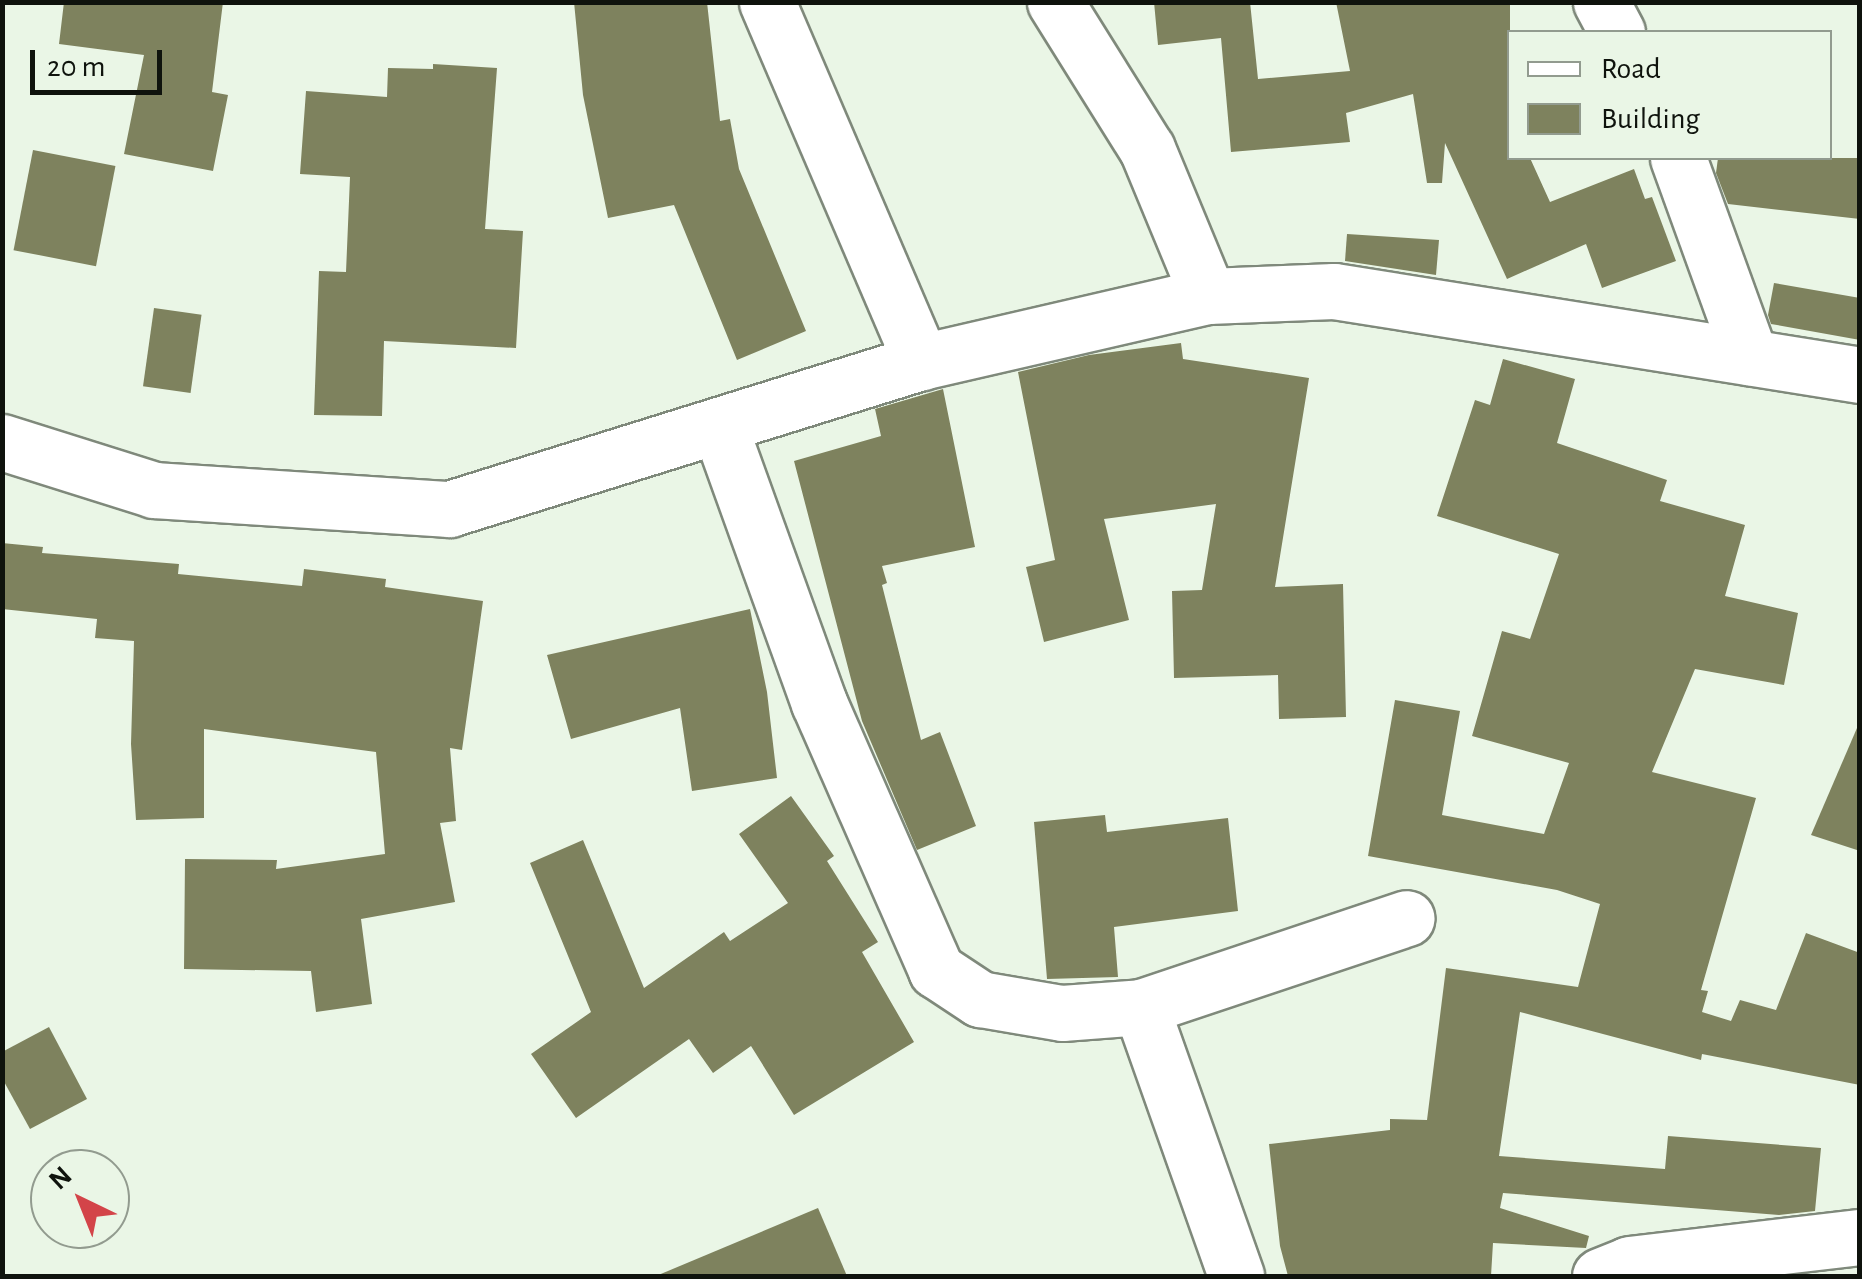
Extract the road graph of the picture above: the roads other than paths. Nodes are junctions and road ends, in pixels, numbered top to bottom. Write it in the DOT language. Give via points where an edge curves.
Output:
graph roads {
  1 [pos="767,2"];
  2 [pos="1054,2"];
  3 [pos="1601,2"];
  4 [pos="1616,30"];
  5 [pos="1679,160"];
  6 [pos="1208,296"];
  7 [pos="1750,356"];
  8 [pos="921,362"];
  9 [pos="1860,374"];
  10 [pos="720,428"];
  11 [pos="2,442"];
  12 [pos="1407,918"];
  13 [pos="1142,1006"];
  14 [pos="1860,1238"];
  15 [pos="1860,1266"];
  16 [pos="1236,1276"];
  17 [pos="1600,1276"];
  18 [pos="1856,1276"];
  1 -- 8 [label="street"];
  2 -- 6 [label="street" via="1147,149"];
  3 -- 4 [label="street"];
  5 -- 7 [label="street"];
  6 -- 7 [label="street" via="1334,291"];
  6 -- 8 [label="street"];
  7 -- 9 [label="street"];
  8 -- 10 [label="street"];
  10 -- 11 [label="street" via="449,509 154,490"];
  10 -- 13 [label="street" via="818,703 936,970 980,999 1062,1012"];
  12 -- 13 [label="street"];
  13 -- 16 [label="street"];
  14 -- 17 [label="street" via="1629,1264"];
  15 -- 18 [label="street"];
}
